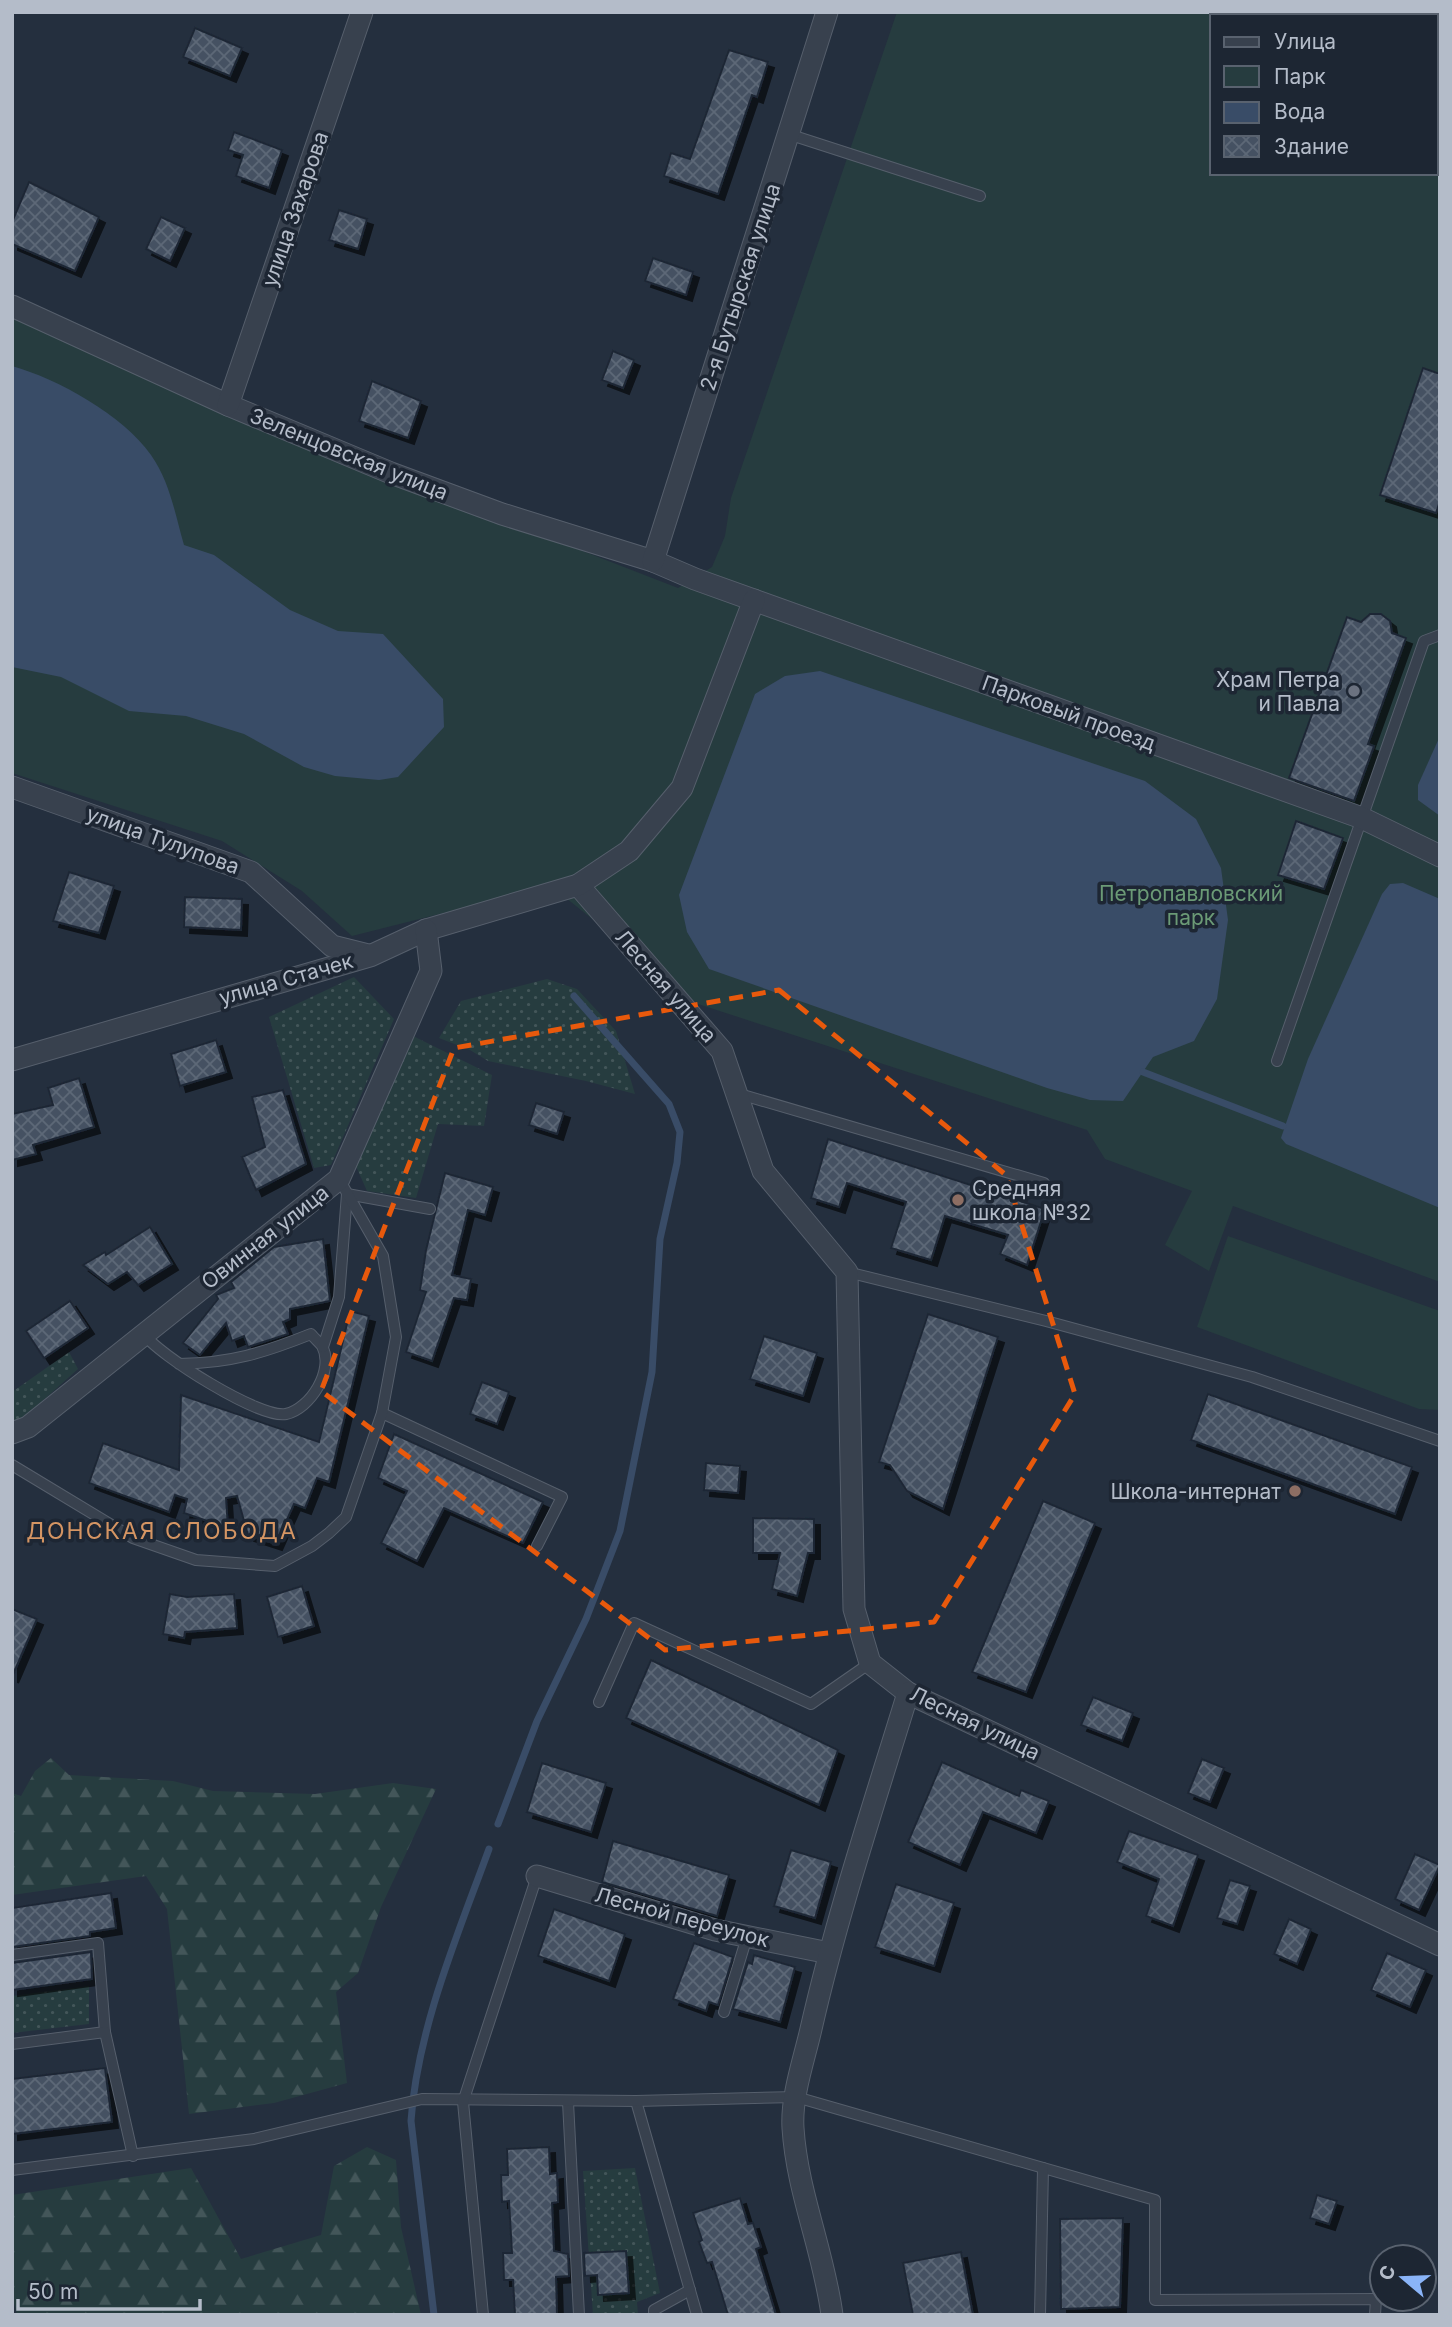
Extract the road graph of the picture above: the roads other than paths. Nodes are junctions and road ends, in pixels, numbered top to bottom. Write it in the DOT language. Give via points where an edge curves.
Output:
graph roads {
  1 [pos="362,12"];
  2 [pos="827,12"];
  3 [pos="788,134"];
  4 [pos="980,196"];
  5 [pos="12,306"];
  6 [pos="228,405"];
  7 [pos="653,561"];
  8 [pos="695,579"];
  9 [pos="754,600"];
  10 [pos="1440,635"];
  11 [pos="12,787"];
  12 [pos="1362,818"];
  13 [pos="1440,856"];
  14 [pos="578,885"];
  15 [pos="426,930"];
  16 [pos="370,956"];
  17 [pos="12,1060"];
  18 [pos="1278,1061"];
  19 [pos="736,1093"];
  20 [pos="1044,1183"];
  21 [pos="343,1186"];
  22 [pos="430,1209"];
  23 [pos="847,1272"];
  24 [pos="143,1333"];
  25 [pos="323,1347"];
  26 [pos="179,1364"];
  27 [pos="382,1413"];
  28 [pos="12,1433"];
  29 [pos="1440,1441"];
  30 [pos="12,1465"];
  31 [pos="537,1546"];
  32 [pos="870,1663"];
  33 [pos="908,1693"];
  34 [pos="599,1702"];
  35 [pos="537,1876"];
  36 [pos="747,1937"];
  37 [pos="1440,1945"];
  38 [pos="829,1953"];
  39 [pos="12,1955"];
  40 [pos="723,2012"];
  41 [pos="105,2032"];
  42 [pos="12,2044"];
  43 [pos="796,2097"];
  44 [pos="636,2101"];
  45 [pos="463,2102"];
  46 [pos="568,2102"];
  47 [pos="133,2156"];
  48 [pos="1043,2168"];
  49 [pos="12,2170"];
  50 [pos="690,2290"];
  51 [pos="484,2315"];
  52 [pos="579,2315"];
  53 [pos="654,2315"];
  54 [pos="697,2315"];
  55 [pos="832,2315"];
  56 [pos="1040,2315"];
  57 [pos="1376,2315"];
  1 -- 6 [label="street, улица Захарова"];
  2 -- 3 [label="street, 2-я Бутырская улица"];
  3 -- 4 [label="lane"];
  3 -- 7 [label="street, 2-я Бутырская улица"];
  5 -- 6 [label="street, Зеленцовская улица"];
  6 -- 7 [label="street, Зеленцовская улица" via="502,514"];
  7 -- 8 [label="street, Зеленцовская улица"];
  8 -- 9 [label="street, Парковый проезд"];
  9 -- 12 [label="street, Парковый проезд"];
  9 -- 14 [label="street, улица Стачек" via="682,788 629,851"];
  10 -- 12 [label="lane" via="1424,641"];
  11 -- 16 [label="street, улица Тулупова" via="251,872 332,947"];
  12 -- 13 [label="street, Парковый проезд"];
  12 -- 18 [label="lane"];
  14 -- 15 [label="street, улица Стачек"];
  14 -- 19 [label="street, Лесная улица" via="722,1051"];
  15 -- 16 [label="street, улица Стачек"];
  15 -- 21 [label="street, Овинная улица" via="431,971"];
  16 -- 17 [label="street, улица Стачек"];
  19 -- 20 [label="lane"];
  19 -- 23 [label="street, Лесная улица" via="763,1171"];
  21 -- 22 [label="lane"];
  21 -- 24 [label="street, Овинная улица"];
  21 -- 25 [label="lane" via="339,1297"];
  21 -- 27 [label="lane" via="383,1256 396,1337"];
  23 -- 29 [label="lane" via="1252,1377"];
  23 -- 32 [label="street" via="853,1609"];
  24 -- 26 [label="lane"];
  24 -- 28 [label="street, Овинная улица" via="28,1427"];
  25 -- 26 [label="lane" via="311,1334 222,1363"];
  25 -- 26 [label="lane" via="325,1365 320,1382 303,1407 284,1415 253,1405"];
  27 -- 30 [label="lane" via="346,1517 312,1546 275,1566 196,1560 133,1538"];
  27 -- 31 [label="lane" via="562,1497"];
  32 -- 33 [label="street, Лесная улица"];
  32 -- 34 [label="lane" via="811,1704 635,1623"];
  33 -- 37 [label="street, Лесная улица"];
  33 -- 38 [label="street"];
  35 -- 36 [label="street, Лесной переулок"];
  35 -- 45 [label="lane"];
  36 -- 38 [label="street, Лесной переулок"];
  36 -- 40 [label="lane"];
  38 -- 43 [label="street"];
  39 -- 41 [label="lane" via="98,1943"];
  41 -- 42 [label="lane"];
  41 -- 47 [label="lane"];
  43 -- 44 [label="lane"];
  43 -- 48 [label="lane"];
  43 -- 55 [label="street" via="793,2126 803,2193 826,2272"];
  44 -- 46 [label="lane"];
  44 -- 50 [label="lane"];
  45 -- 46 [label="lane"];
  45 -- 47 [label="lane" via="422,2099 254,2139"];
  45 -- 51 [label="lane"];
  46 -- 52 [label="lane"];
  47 -- 49 [label="lane"];
  48 -- 56 [label="lane"];
  48 -- 57 [label="lane" via="1155,2200 1155,2300 1376,2299"];
  50 -- 53 [label="lane" via="654,2310"];
  50 -- 54 [label="lane"];
}
